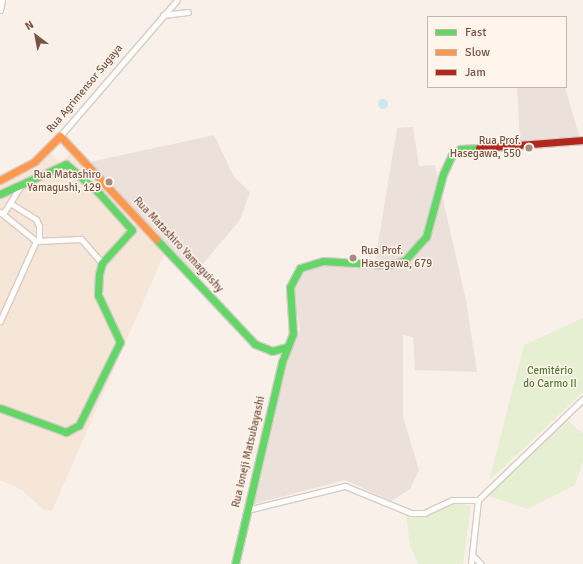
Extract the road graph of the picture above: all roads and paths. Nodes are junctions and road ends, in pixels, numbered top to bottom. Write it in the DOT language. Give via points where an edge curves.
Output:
graph roads {
  1 [pos="2,0"];
  2 [pos="177,0"];
  3 [pos="0,10"];
  4 [pos="188,12"];
  5 [pos="163,16"];
  6 [pos="60,136"];
  7 [pos="583,140"];
  8 [pos="0,180"];
  9 [pos="20,187"];
  10 [pos="0,194"];
  11 [pos="10,202"];
  12 [pos="1,213"];
  13 [pos="37,241"];
  14 [pos="102,263"];
  15 [pos="2,310"];
  16 [pos="0,321"];
  17 [pos="287,346"];
  18 [pos="583,399"];
  19 [pos="0,408"];
  20 [pos="478,500"];
  21 [pos="247,510"];
  22 [pos="472,556"];
  23 [pos="235,564"];
  24 [pos="470,564"];
  25 [pos="481,564"];
  1 -- 3 [label="street"];
  2 -- 5 [label="street, Rua Agrimensor Sugaya"];
  4 -- 5 [label="street"];
  5 -- 6 [label="street, Rua Agrimensor Sugaya"];
  6 -- 8 [label="main road, Rua Agrimensor Sugaya" via="28,166"];
  6 -- 17 [label="main road, Rua Matashiro Yamaguishy" via="255,344 272,351"];
  7 -- 17 [label="main road, Rua Ioneji Matsubayashi" via="468,147 456,151 443,174 426,237 405,260 389,265 323,261 300,268 290,286 294,328"];
  9 -- 10 [label="main road"];
  9 -- 11 [label="street"];
  9 -- 14 [label="main road" via="62,164 74,168 132,230"];
  11 -- 12 [label="street"];
  11 -- 13 [label="street" via="35,218"];
  12 -- 13 [label="street"];
  13 -- 14 [label="street" via="81,239"];
  13 -- 15 [label="street"];
  14 -- 19 [label="main road" via="98,295 120,342 79,425 66,432"];
  15 -- 16 [label="street"];
  17 -- 21 [label="main road, Rua Ioneji Matsubayashi"];
  18 -- 20 [label="street"];
  20 -- 21 [label="street" via="452,500 418,514 345,486"];
  20 -- 22 [label="street"];
  21 -- 23 [label="main road, Rua Ioneji Matsubayashi"];
  22 -- 24 [label="street"];
  22 -- 25 [label="street"];
}
